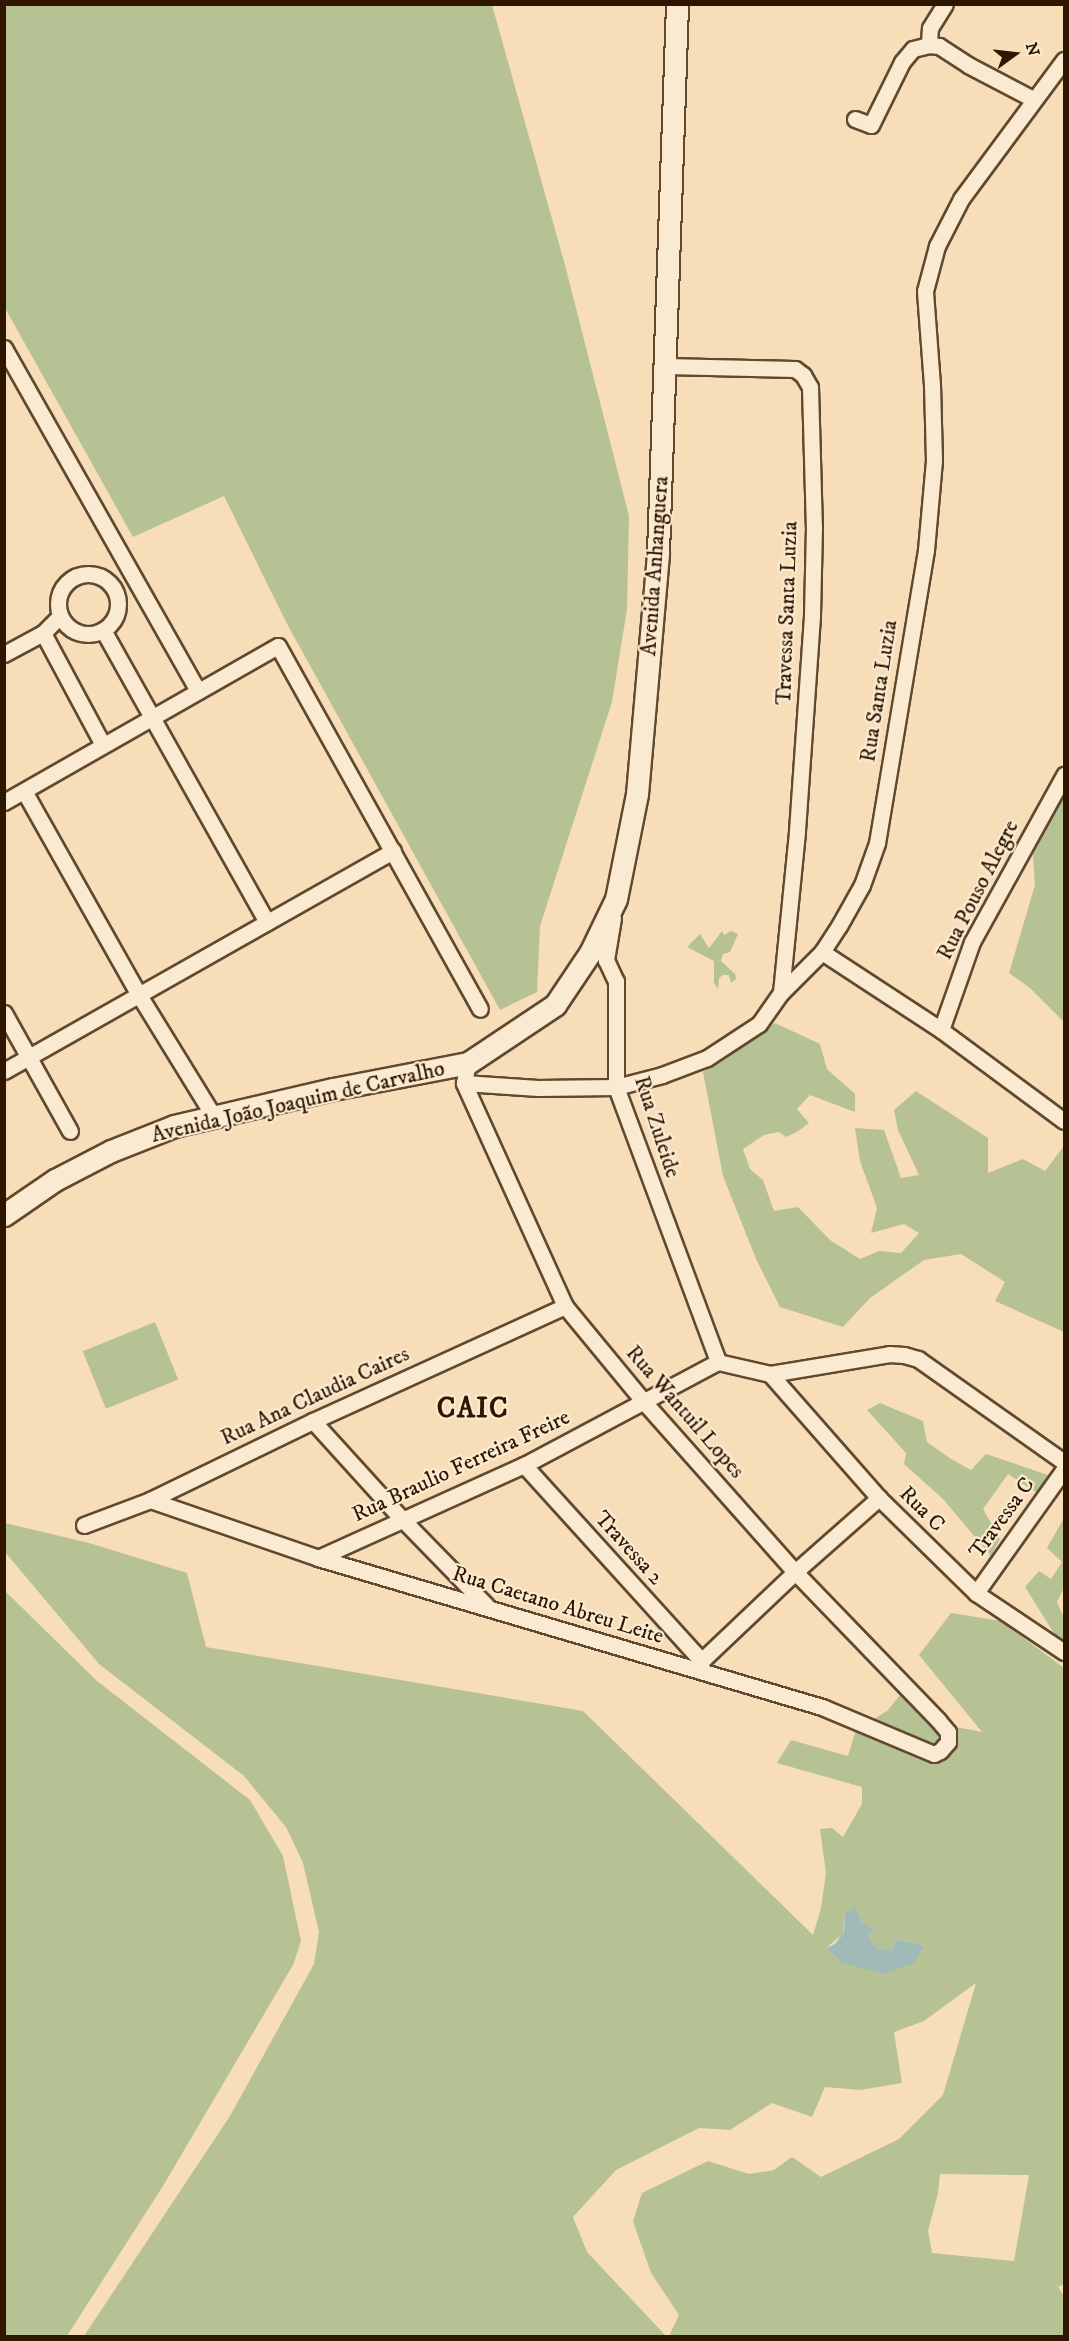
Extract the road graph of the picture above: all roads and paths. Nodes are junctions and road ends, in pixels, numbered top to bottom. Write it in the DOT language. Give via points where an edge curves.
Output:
graph roads {
  1 [pos="677,4"];
  2 [pos="945,4"];
  3 [pos="928,45"];
  4 [pos="1065,60"];
  5 [pos="1033,99"];
  6 [pos="855,119"];
  7 [pos="4,348"];
  8 [pos="665,366"];
  9 [pos="136,581"];
  10 [pos="115,592"];
  11 [pos="60,616"];
  12 [pos="103,630"];
  13 [pos="42,633"];
  14 [pos="4,654"];
  15 [pos="198,691"];
  16 [pos="151,716"];
  17 [pos="103,745"];
  18 [pos="1065,775"];
  19 [pos="24,791"];
  20 [pos="4,802"];
  21 [pos="393,851"];
  22 [pos="616,899"];
  23 [pos="267,922"];
  24 [pos="822,952"];
  25 [pos="781,993"];
  26 [pos="139,995"];
  27 [pos="480,1009"];
  28 [pos="4,1013"];
  29 [pos="941,1030"];
  30 [pos="29,1057"];
  31 [pos="468,1063"];
  32 [pos="4,1071"];
  33 [pos="464,1083"];
  34 [pos="616,1087"];
  35 [pos="214,1117"];
  36 [pos="1065,1121"];
  37 [pos="70,1131"];
  38 [pos="4,1215"];
  39 [pos="565,1306"];
  40 [pos="718,1362"];
  41 [pos="770,1374"];
  42 [pos="644,1402"];
  43 [pos="313,1421"];
  44 [pos="1065,1462"];
  45 [pos="524,1465"];
  46 [pos="1065,1469"];
  47 [pos="879,1498"];
  48 [pos="150,1500"];
  49 [pos="402,1519"];
  50 [pos="84,1525"];
  51 [pos="318,1558"];
  52 [pos="795,1572"];
  53 [pos="976,1593"];
  54 [pos="488,1607"];
  55 [pos="1065,1652"];
  56 [pos="698,1665"];
  57 [pos="948,1742"];
  1 -- 8 [label="street, Avenida Anhanguera"];
  2 -- 3 [label="street" via="930,28"];
  3 -- 5 [label="street" via="939,46"];
  3 -- 6 [label="street" via="913,50 902,62 871,125"];
  4 -- 5 [label="street, Rua Santa Luzia"];
  5 -- 24 [label="street, Rua Santa Luzia" via="961,199 937,246 925,291 934,461 926,550 877,843 862,885"];
  7 -- 9 [label="street"];
  8 -- 22 [label="street, Avenida Anhanguera" via="658,552 637,794"];
  8 -- 25 [label="street, Travessa Santa Luzia" via="795,369 810,387 812,616"];
  9 -- 10 [label="street"];
  9 -- 15 [label="street"];
  10 -- 11 [label="street" via="97,575 72,578 60,590"];
  10 -- 12 [label="street" via="115,618"];
  11 -- 12 [label="street" via="78,633"];
  11 -- 13 [label="street"];
  12 -- 16 [label="street"];
  13 -- 14 [label="street"];
  13 -- 17 [label="street"];
  15 -- 16 [label="street"];
  15 -- 21 [label="street" via="278,646"];
  16 -- 17 [label="street"];
  16 -- 23 [label="street"];
  17 -- 19 [label="street"];
  18 -- 29 [label="street, Rua Pouso Alegre" via="972,942"];
  19 -- 20 [label="street"];
  19 -- 26 [label="street"];
  21 -- 23 [label="street"];
  21 -- 27 [label="street"];
  22 -- 31 [label="street, Avenida Anhanguera" via="590,953 555,1005"];
  22 -- 34 [label="street, Rua Zuleide" via="606,960 616,981"];
  23 -- 26 [label="street"];
  24 -- 25 [label="street, Rua Santa Luzia"];
  24 -- 29 [label="street"];
  25 -- 34 [label="street, Rua Santa Luzia" via="759,1024 707,1058"];
  26 -- 30 [label="street"];
  26 -- 35 [label="street"];
  28 -- 30 [label="street"];
  29 -- 36 [label="street"];
  30 -- 32 [label="street"];
  30 -- 37 [label="street"];
  31 -- 33 [label="street"];
  31 -- 35 [label="street, Avenida João Joaquim de Carvalho"];
  33 -- 34 [label="street, Rua Santa Luzia" via="556,1089"];
  33 -- 39 [label="street, Rua Wantuil Lopes"];
  34 -- 40 [label="street, Rua Zuleide"];
  35 -- 38 [label="street, Avenida João Joaquim de Carvalho" via="174,1126 111,1151 55,1180"];
  39 -- 42 [label="street, Rua Wantuil Lopes"];
  39 -- 43 [label="street, Rua Ana Claudia Caires"];
  40 -- 41 [label="street"];
  40 -- 42 [label="street, Rua Braulio Ferreira Freire"];
  41 -- 44 [label="street" via="904,1354 918,1359"];
  41 -- 47 [label="street, Rua C"];
  42 -- 45 [label="street, Rua Braulio Ferreira Freire"];
  42 -- 52 [label="street, Rua Wantuil Lopes"];
  43 -- 48 [label="street, Rua Ana Claudia Caires"];
  43 -- 49 [label="street"];
  45 -- 49 [label="street, Rua Braulio Ferreira Freire"];
  45 -- 56 [label="street, Travessa 2"];
  46 -- 53 [label="street, Travessa C"];
  47 -- 52 [label="street"];
  47 -- 53 [label="street, Rua C"];
  48 -- 50 [label="street, Rua Ana Claudia Caires"];
  48 -- 51 [label="street, Rua Caetano Abreu Leite"];
  49 -- 51 [label="street, Rua Braulio Ferreira Freire"];
  49 -- 54 [label="street"];
  51 -- 54 [label="street, Rua Caetano Abreu Leite"];
  52 -- 56 [label="street"];
  52 -- 57 [label="street, Rua Wantuil Lopes" via="938,1720 948,1732"];
  53 -- 55 [label="street, Rua C"];
  54 -- 56 [label="street, Rua Caetano Abreu Leite"];
  56 -- 57 [label="street, Rua Caetano Abreu Leite" via="822,1707 934,1754"];
}
